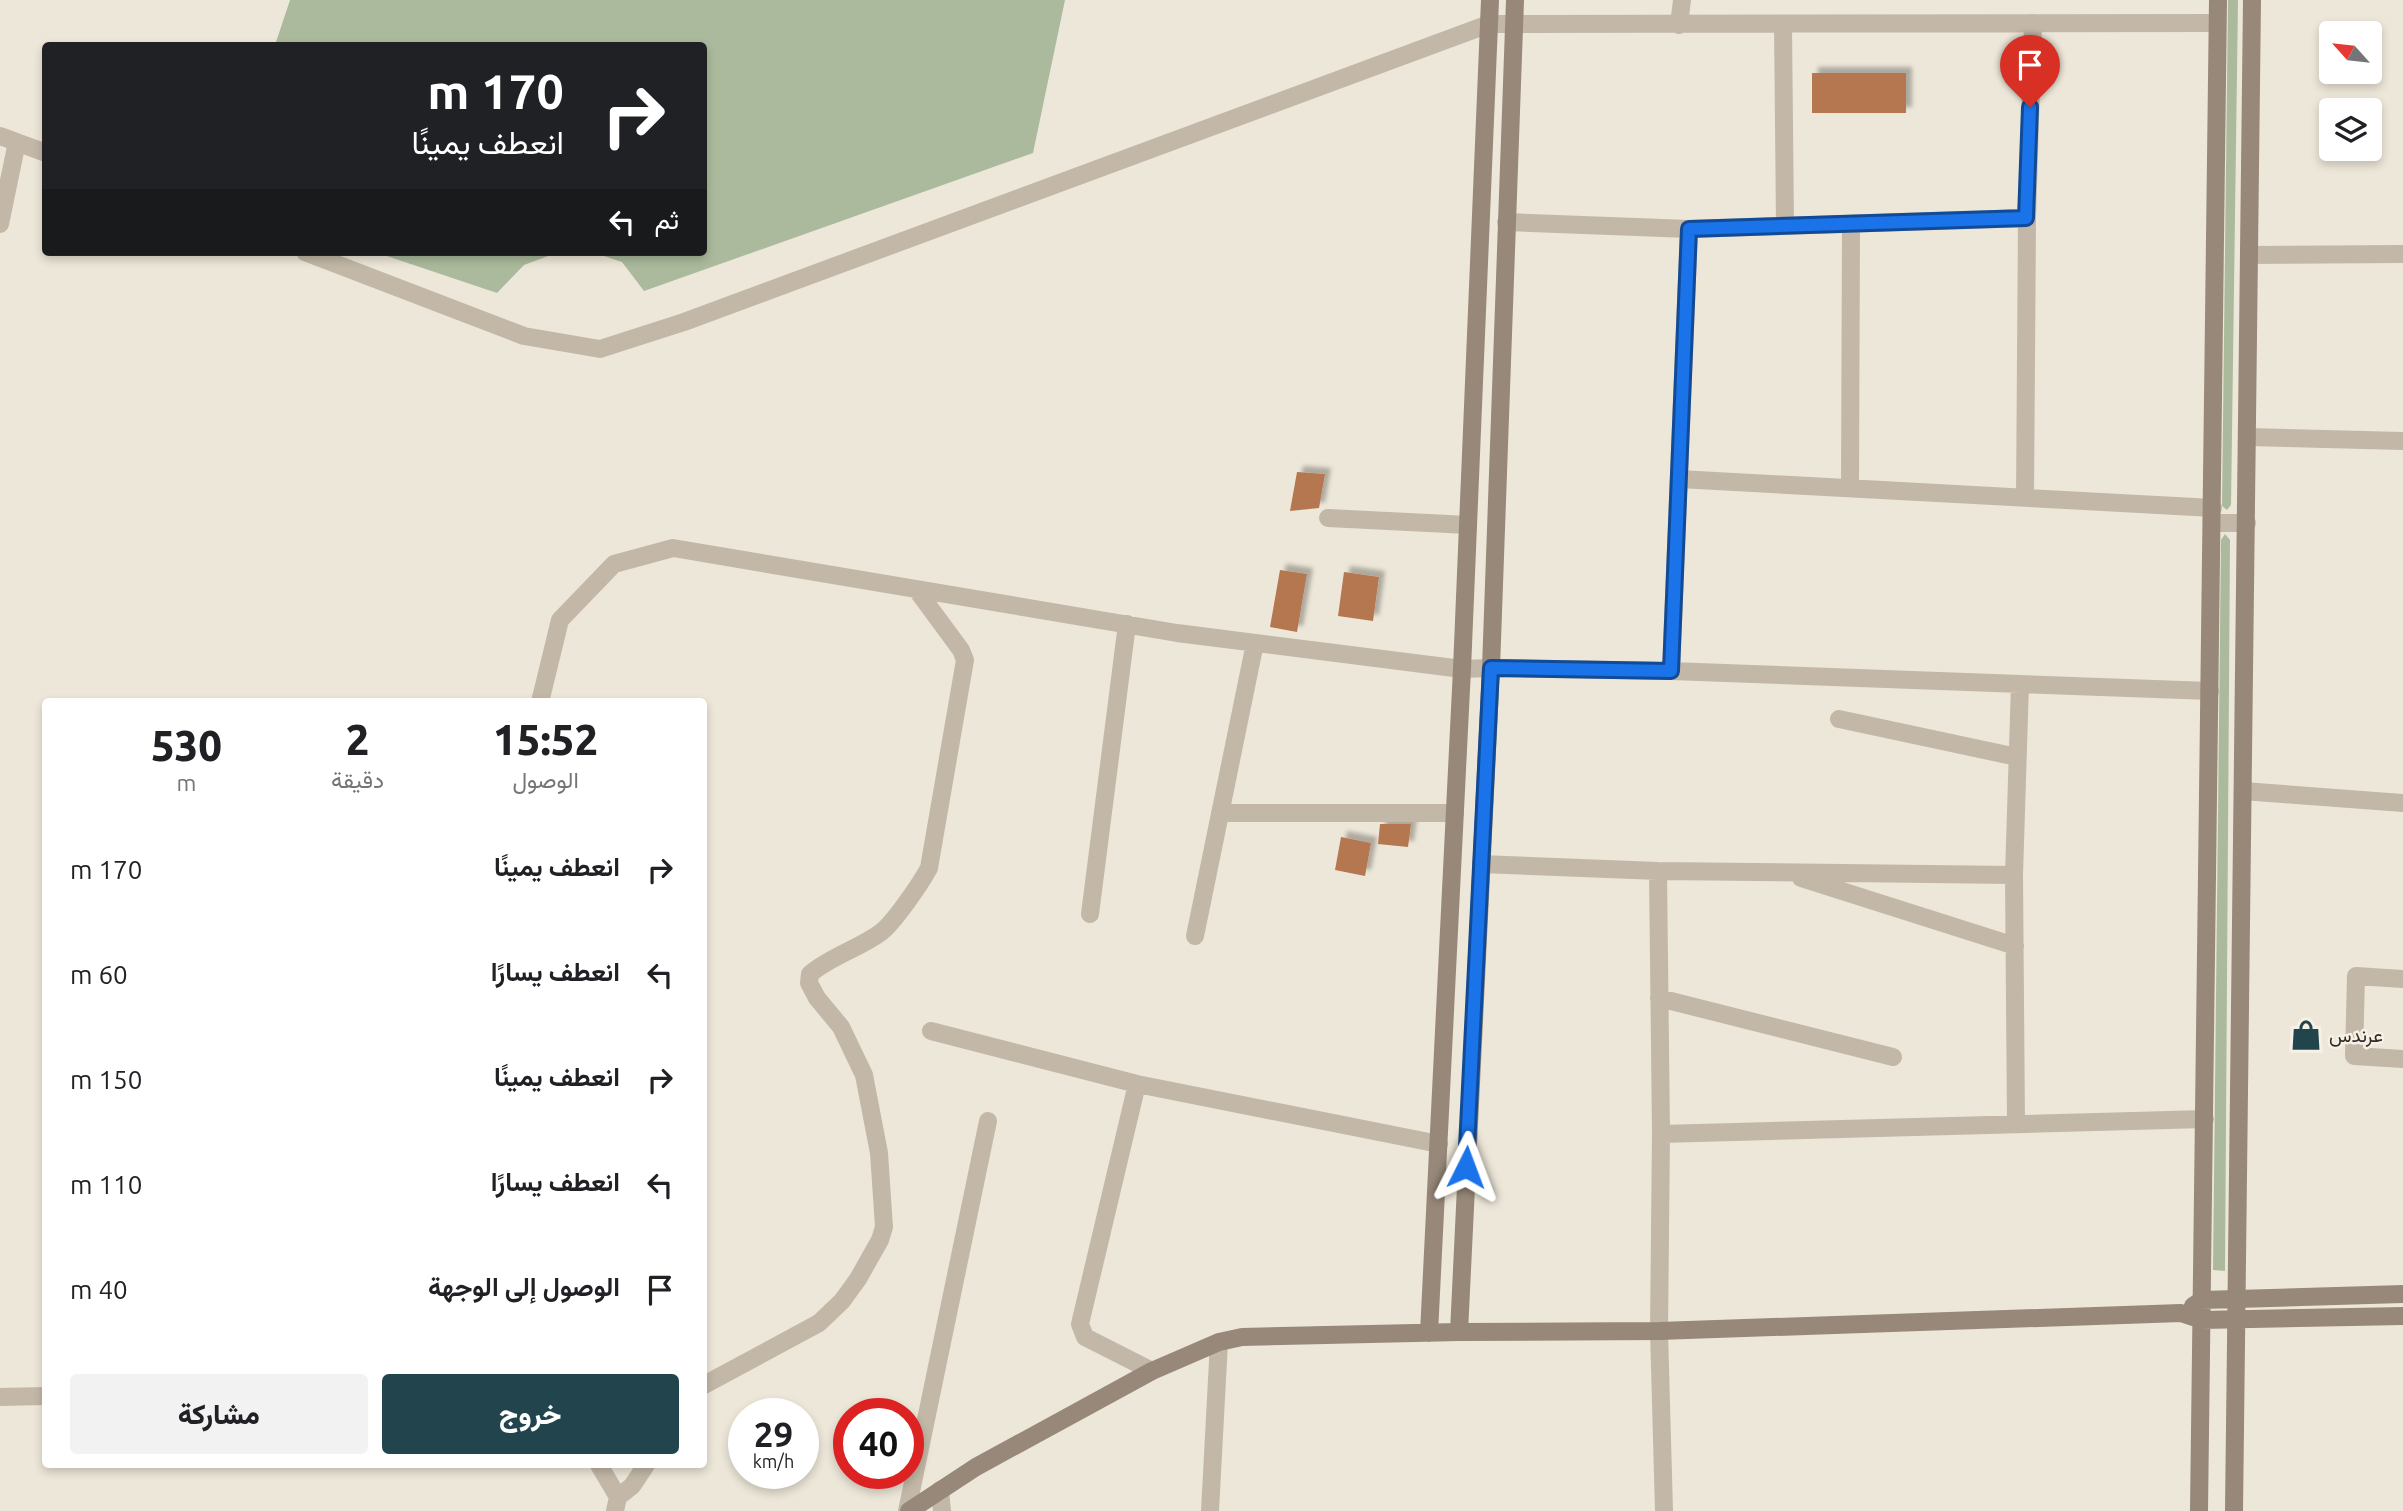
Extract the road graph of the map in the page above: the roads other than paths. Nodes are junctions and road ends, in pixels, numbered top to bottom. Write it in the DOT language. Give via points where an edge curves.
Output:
graph roads {
  1 [pos="1490,0"];
  2 [pos="1515,0"];
  3 [pos="1682,0"];
  4 [pos="2218,0"];
  5 [pos="2252,0"];
  6 [pos="2033,23"];
  7 [pos="2217,23"];
  8 [pos="1489,24"];
  9 [pos="1783,24"];
  10 [pos="1514,25"];
  11 [pos="1679,25"];
  12 [pos="9,139"];
  13 [pos="42,151"];
  14 [pos="2026,218"];
  15 [pos="1506,222"];
  16 [pos="0,224"];
  17 [pos="1851,224"];
  18 [pos="1784,226"];
  19 [pos="1689,229"];
  20 [pos="2250,254"];
  21 [pos="2403,254"];
  22 [pos="315,256"];
  23 [pos="2248,437"];
  24 [pos="2403,441"];
  25 [pos="1679,479"];
  26 [pos="1850,488"];
  27 [pos="2025,498"];
  28 [pos="2213,515"];
  29 [pos="1328,518"];
  30 [pos="2247,523"];
  31 [pos="1468,525"];
  32 [pos="916,589"];
  33 [pos="1127,624"];
  34 [pos="1255,643"];
  35 [pos="1491,668"];
  36 [pos="1462,669"];
  37 [pos="1671,671"];
  38 [pos="2020,684"];
  39 [pos="2210,691"];
  40 [pos="541,698"];
  41 [pos="1839,719"];
  42 [pos="2017,757"];
  43 [pos="2243,791"];
  44 [pos="2403,803"];
  45 [pos="1220,813"];
  46 [pos="1455,813"];
  47 [pos="1481,864"];
  48 [pos="1658,871"];
  49 [pos="1784,872"];
  50 [pos="2014,875"];
  51 [pos="1090,914"];
  52 [pos="1195,936"];
  53 [pos="2015,946"];
  54 [pos="2403,979"];
  55 [pos="1659,998"];
  56 [pos="930,1031"];
  57 [pos="1893,1057"];
  58 [pos="2403,1059"];
  59 [pos="1137,1084"];
  60 [pos="2205,1119"];
  61 [pos="988,1121"];
  62 [pos="2016,1124"];
  63 [pos="1661,1134"];
  64 [pos="1438,1144"];
  65 [pos="2403,1294"];
  66 [pos="2237,1298"];
  67 [pos="2202,1300"];
  68 [pos="2181,1313"];
  69 [pos="2403,1316"];
  70 [pos="2202,1320"];
  71 [pos="2236,1321"];
  72 [pos="1659,1331"];
  73 [pos="1459,1332"];
  74 [pos="1429,1333"];
  75 [pos="1219,1342"];
  76 [pos="1152,1371"];
  77 [pos="707,1383"];
  78 [pos="42,1396"];
  79 [pos="0,1398"];
  80 [pos="600,1468"];
  81 [pos="644,1468"];
  82 [pos="940,1490"];
  83 [pos="616,1504"];
  84 [pos="908,1511"];
  85 [pos="942,1511"];
  86 [pos="1210,1511"];
  87 [pos="1664,1511"];
  88 [pos="2199,1511"];
  89 [pos="2234,1511"];
  1 -- 8 [label="street"];
  2 -- 10 [label="street"];
  3 -- 11 [label="street"];
  4 -- 7 [label="street"];
  5 -- 20 [label="street"];
  6 -- 7 [label="street"];
  6 -- 9 [label="street"];
  6 -- 14 [label="street"];
  7 -- 28 [label="street"];
  8 -- 10 [label="street"];
  8 -- 22 [label="street" via="600,349 524,336"];
  8 -- 31 [label="street"];
  9 -- 11 [label="street"];
  9 -- 18 [label="street"];
  10 -- 11 [label="street"];
  10 -- 15 [label="street"];
  12 -- 13 [label="street"];
  12 -- 16 [label="street"];
  14 -- 17 [label="street"];
  14 -- 27 [label="street"];
  15 -- 19 [label="street"];
  15 -- 35 [label="street"];
  17 -- 18 [label="street"];
  17 -- 26 [label="street"];
  18 -- 19 [label="street"];
  19 -- 25 [label="street"];
  20 -- 21 [label="street"];
  20 -- 23 [label="street"];
  23 -- 24 [label="street"];
  23 -- 30 [label="street"];
  25 -- 26 [label="street"];
  25 -- 37 [label="street"];
  26 -- 27 [label="street"];
  27 -- 28 [label="street"];
  28 -- 30 [label="street"];
  28 -- 39 [label="street"];
  29 -- 31 [label="street"];
  30 -- 43 [label="street"];
  31 -- 36 [label="street"];
  32 -- 33 [label="street"];
  32 -- 40 [label="street" via="673,548 614,564 560,620"];
  32 -- 77 [label="street" via="965,660 929,868 882,932 825,961 810,974 809,983 841,1027 864,1075 879,1153 884,1227 858,1279 819,1323"];
  33 -- 34 [label="street"];
  33 -- 51 [label="street"];
  34 -- 36 [label="street"];
  34 -- 45 [label="street"];
  35 -- 36 [label="street"];
  35 -- 37 [label="street"];
  35 -- 47 [label="street"];
  36 -- 46 [label="street"];
  37 -- 38 [label="street"];
  38 -- 39 [label="street"];
  38 -- 42 [label="street"];
  39 -- 60 [label="street"];
  41 -- 42 [label="street"];
  42 -- 50 [label="street"];
  43 -- 44 [label="street"];
  43 -- 66 [label="street"];
  45 -- 46 [label="street"];
  45 -- 52 [label="street"];
  46 -- 64 [label="street"];
  47 -- 48 [label="street"];
  47 -- 73 [label="street"];
  48 -- 49 [label="street"];
  48 -- 55 [label="street"];
  49 -- 50 [label="street"];
  49 -- 53 [label="street"];
  50 -- 53 [label="street"];
  53 -- 62 [label="street"];
  54 -- 58 [label="street" via="2356,976 2354,1056"];
  55 -- 57 [label="street"];
  55 -- 63 [label="street"];
  56 -- 59 [label="street"];
  59 -- 64 [label="street"];
  59 -- 76 [label="street" via="1080,1324 1085,1337"];
  60 -- 62 [label="street"];
  60 -- 67 [label="street"];
  61 -- 84 [label="street"];
  62 -- 63 [label="street"];
  63 -- 72 [label="street"];
  64 -- 74 [label="street"];
  65 -- 66 [label="street"];
  66 -- 67 [label="street"];
  66 -- 71 [label="street"];
  67 -- 68 [label="street"];
  67 -- 70 [label="street"];
  68 -- 70 [label="street"];
  68 -- 72 [label="street"];
  69 -- 71 [label="street"];
  70 -- 71 [label="street"];
  70 -- 88 [label="street"];
  71 -- 89 [label="street"];
  72 -- 73 [label="street"];
  72 -- 87 [label="street"];
  73 -- 74 [label="street"];
  74 -- 75 [label="street" via="1242,1337"];
  75 -- 76 [label="street"];
  75 -- 86 [label="street"];
  76 -- 82 [label="street"];
  78 -- 79 [label="street"];
  80 -- 83 [label="street"];
  81 -- 83 [label="street"];
  82 -- 84 [label="street"];
  82 -- 85 [label="street"];
}
